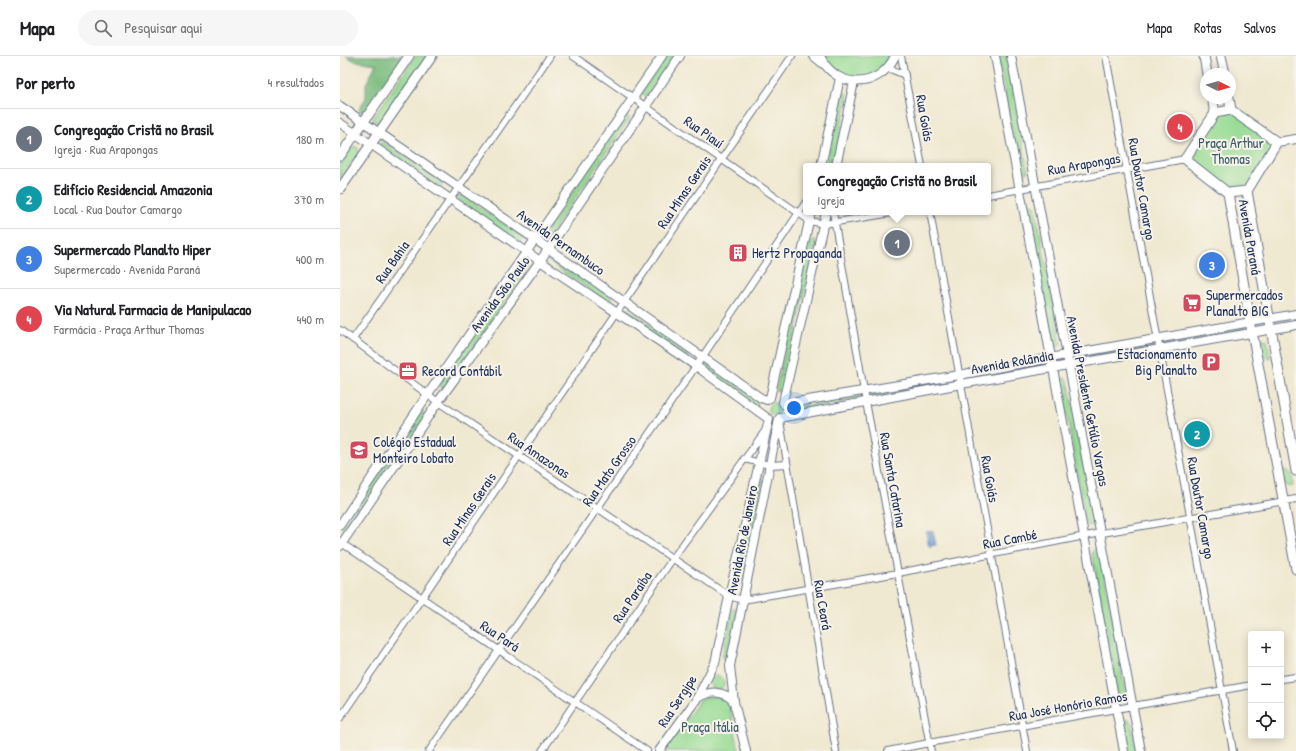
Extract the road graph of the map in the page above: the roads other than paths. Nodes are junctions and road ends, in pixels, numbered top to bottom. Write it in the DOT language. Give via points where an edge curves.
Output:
graph roads {
  1 [pos="409,56"];
  2 [pos="432,56"];
  3 [pos="550,56"];
  4 [pos="573,56"];
  5 [pos="662,56"];
  6 [pos="680,56"];
  7 [pos="792,56"];
  8 [pos="812,56"];
  9 [pos="820,56"];
  10 [pos="895,56"];
  11 [pos="902,56"];
  12 [pos="995,56"];
  13 [pos="1011,56"];
  14 [pos="1106,56"];
  15 [pos="1204,56"];
  16 [pos="1221,56"];
  17 [pos="888,68"];
  18 [pos="1206,68"];
  19 [pos="1224,68"];
  20 [pos="830,70"];
  21 [pos="905,75"];
  22 [pos="840,78"];
  23 [pos="854,82"];
  24 [pos="634,98"];
  25 [pos="1213,104"];
  26 [pos="1230,104"];
  27 [pos="340,106"];
  28 [pos="646,106"];
  29 [pos="1231,110"];
  30 [pos="1215,113"];
  31 [pos="364,121"];
  32 [pos="340,123"];
  33 [pos="379,132"];
  34 [pos="356,133"];
  35 [pos="1296,139"];
  36 [pos="1277,142"];
  37 [pos="371,144"];
  38 [pos="340,156"];
  39 [pos="722,159"];
  40 [pos="1185,159"];
  41 [pos="822,163"];
  42 [pos="837,163"];
  43 [pos="921,163"];
  44 [pos="1127,170"];
  45 [pos="1035,186"];
  46 [pos="459,187"];
  47 [pos="340,189"];
  48 [pos="1019,189"];
  49 [pos="1247,191"];
  50 [pos="1228,193"];
  51 [pos="991,194"];
  52 [pos="451,199"];
  53 [pos="803,206"];
  54 [pos="798,213"];
  55 [pos="811,215"];
  56 [pos="826,215"];
  57 [pos="834,215"];
  58 [pos="881,215"];
  59 [pos="931,215"];
  60 [pos="810,221"];
  61 [pos="835,223"];
  62 [pos="824,224"];
  63 [pos="536,240"];
  64 [pos="548,248"];
  65 [pos="527,252"];
  66 [pos="540,261"];
  67 [pos="625,301"];
  68 [pos="617,313"];
  69 [pos="1296,314"];
  70 [pos="1270,318"];
  71 [pos="1250,322"];
  72 [pos="1296,325"];
  73 [pos="1271,329"];
  74 [pos="340,330"];
  75 [pos="1252,333"];
  76 [pos="1158,338"];
  77 [pos="353,339"];
  78 [pos="1160,349"];
  79 [pos="1066,355"];
  80 [pos="703,356"];
  81 [pos="1051,357"];
  82 [pos="696,366"];
  83 [pos="1068,366"];
  84 [pos="1053,368"];
  85 [pos="959,375"];
  86 [pos="961,384"];
  87 [pos="864,391"];
  88 [pos="428,394"];
  89 [pos="769,399"];
  90 [pos="438,402"];
  91 [pos="866,402"];
  92 [pos="784,403"];
  93 [pos="767,418"];
  94 [pos="780,418"];
  95 [pos="767,429"];
  96 [pos="519,456"];
  97 [pos="744,459"];
  98 [pos="759,463"];
  99 [pos="787,464"];
  100 [pos="770,465"];
  101 [pos="1296,471"];
  102 [pos="1296,499"];
  103 [pos="1283,501"];
  104 [pos="598,508"];
  105 [pos="1190,517"];
  106 [pos="340,525"];
  107 [pos="1100,534"];
  108 [pos="1085,536"];
  109 [pos="341,544"];
  110 [pos="992,555"];
  111 [pos="673,558"];
  112 [pos="1296,569"];
  113 [pos="898,573"];
  114 [pos="808,588"];
  115 [pos="729,596"];
  116 [pos="422,598"];
  117 [pos="743,600"];
  118 [pos="499,650"];
  119 [pos="715,663"];
  120 [pos="730,666"];
  121 [pos="1296,676"];
  122 [pos="1284,678"];
  123 [pos="1248,686"];
  124 [pos="1222,690"];
  125 [pos="696,700"];
  126 [pos="575,702"];
  127 [pos="734,702"];
  128 [pos="1132,707"];
  129 [pos="1116,710"];
  130 [pos="340,718"];
  131 [pos="1022,725"];
  132 [pos="930,743"];
  133 [pos="429,751"];
  134 [pos="542,751"];
  135 [pos="647,751"];
  136 [pos="659,751"];
  137 [pos="746,751"];
  138 [pos="836,751"];
  139 [pos="888,751"];
  140 [pos="931,751"];
  141 [pos="1027,751"];
  142 [pos="1124,751"];
  143 [pos="1141,751"];
  144 [pos="1233,751"];
  1 -- 31 [label="main road"];
  2 -- 33 [label="main road"];
  3 -- 46 [label="street"];
  4 -- 24 [label="street, Rua Piauí"];
  5 -- 24 [label="street, Avenida São Paulo"];
  6 -- 28 [label="street, Avenida São Paulo"];
  7 -- 39 [label="street, Rua Minas Gerais"];
  8 -- 20 [label="street"];
  9 -- 20 [label="street"];
  10 -- 17 [label="street"];
  11 -- 21 [label="street, Rua Goiás"];
  12 -- 48 [label="street, Avenida Presidente Getúlio Vargas"];
  13 -- 45 [label="street, Avenida Presidente Getúlio Vargas"];
  14 -- 44 [label="street, Rua Doutor Camargo"];
  15 -- 18 [label="main road"];
  16 -- 19 [label="main road"];
  17 -- 21 [label="street"];
  17 -- 23 [label="street" via="876,77"];
  20 -- 22 [label="street"];
  21 -- 43 [label="street, Rua Goiás"];
  22 -- 23 [label="street"];
  22 -- 41 [label="street"];
  23 -- 42 [label="street"];
  24 -- 28 [label="street, Rua Piauí"];
  24 -- 63 [label="street, Avenida São Paulo"];
  25 -- 30 [label="main road"];
  26 -- 29 [label="main road"];
  27 -- 31 [label="street, Avenida Pernambuco"];
  28 -- 39 [label="street, Rua Piauí"];
  28 -- 64 [label="street, Avenida São Paulo"];
  29 -- 30 [label="main road"];
  29 -- 36 [label="main road"];
  30 -- 40 [label="main road"];
  31 -- 33 [label="street, Avenida Pernambuco"];
  31 -- 34 [label="main road"];
  32 -- 34 [label="street, Avenida Pernambuco"];
  33 -- 37 [label="main road"];
  33 -- 46 [label="street, Avenida Pernambuco"];
  34 -- 37 [label="street, Avenida Pernambuco"];
  34 -- 38 [label="main road"];
  35 -- 36 [label="street"];
  36 -- 49 [label="main road"];
  37 -- 47 [label="main road"];
  37 -- 52 [label="street, Avenida Pernambuco"];
  39 -- 54 [label="street, Rua Piauí"];
  39 -- 67 [label="street, Rua Minas Gerais"];
  40 -- 44 [label="street, Rua Arapongas"];
  40 -- 50 [label="main road"];
  44 -- 45 [label="street, Rua Arapongas"];
  44 -- 76 [label="street, Rua Doutor Camargo"];
  45 -- 48 [label="street, Rua Arapongas"];
  45 -- 79 [label="street, Avenida Presidente Getúlio Vargas"];
  46 -- 52 [label="street, Rua Bahia"];
  46 -- 63 [label="street, Avenida Pernambuco"];
  48 -- 51 [label="street, Rua Arapongas"];
  48 -- 81 [label="street, Avenida Presidente Getúlio Vargas"];
  49 -- 50 [label="main road"];
  49 -- 70 [label="main road, Avenida Paraná"];
  50 -- 71 [label="main road, Avenida Paraná"];
  52 -- 65 [label="street, Avenida Pernambuco"];
  52 -- 77 [label="street, Rua Bahia"];
  53 -- 54 [label="street, Rua Mato Grosso"];
  54 -- 60 [label="street, Rua Piauí"];
  54 -- 80 [label="street, Rua Mato Grosso"];
  55 -- 60 [label="street"];
  56 -- 62 [label="street"];
  57 -- 61 [label="street, Rua Santa Catarina"];
  58 -- 61 [label="street"];
  59 -- 85 [label="street, Rua Goiás"];
  60 -- 62 [label="street, Rua Piauí"];
  60 -- 89 [label="street"];
  61 -- 62 [label="street"];
  61 -- 87 [label="street, Rua Santa Catarina"];
  62 -- 92 [label="street"];
  63 -- 64 [label="street, Avenida Pernambuco"];
  63 -- 65 [label="street, Avenida São Paulo"];
  64 -- 66 [label="street, Avenida São Paulo"];
  64 -- 67 [label="street, Avenida Pernambuco"];
  65 -- 66 [label="street, Avenida Pernambuco"];
  65 -- 88 [label="street, Avenida São Paulo"];
  66 -- 68 [label="street, Avenida Pernambuco"];
  66 -- 90 [label="street, Avenida São Paulo"];
  67 -- 68 [label="street, Rua Minas Gerais"];
  67 -- 80 [label="street, Avenida Pernambuco"];
  68 -- 82 [label="street, Avenida Pernambuco"];
  68 -- 96 [label="street, Rua Minas Gerais"];
  69 -- 70 [label="street, Avenida Rolândia"];
  70 -- 71 [label="street, Avenida Rolândia"];
  70 -- 73 [label="main road, Avenida Paraná"];
  71 -- 75 [label="main road, Avenida Paraná"];
  71 -- 76 [label="street, Avenida Rolândia"];
  72 -- 73 [label="street, Avenida Rolândia"];
  73 -- 75 [label="street, Avenida Rolândia"];
  73 -- 101 [label="main road, Avenida Paraná"];
  74 -- 77 [label="street, Rua Amazonas"];
  75 -- 78 [label="street, Avenida Rolândia"];
  75 -- 103 [label="main road, Avenida Paraná"];
  76 -- 78 [label="street, Rua Doutor Camargo"];
  76 -- 79 [label="street, Avenida Rolândia"];
  77 -- 88 [label="street, Rua Amazonas"];
  78 -- 83 [label="street, Avenida Rolândia"];
  78 -- 105 [label="street, Rua Doutor Camargo"];
  79 -- 81 [label="street, Avenida Rolândia"];
  79 -- 83 [label="street, Avenida Presidente Getúlio Vargas"];
  80 -- 82 [label="street, Rua Mato Grosso"];
  80 -- 89 [label="street, Avenida Pernambuco" via="761,398"];
  81 -- 84 [label="street, Avenida Presidente Getúlio Vargas"];
  81 -- 85 [label="street, Avenida Rolândia"];
  82 -- 93 [label="street, Avenida Pernambuco"];
  82 -- 104 [label="street, Rua Mato Grosso"];
  83 -- 84 [label="street, Avenida Rolândia"];
  83 -- 107 [label="street, Avenida Presidente Getúlio Vargas"];
  84 -- 86 [label="street, Avenida Rolândia"];
  84 -- 108 [label="street, Avenida Presidente Getúlio Vargas"];
  85 -- 86 [label="street, Rua Goiás"];
  85 -- 87 [label="street, Avenida Rolândia"];
  86 -- 91 [label="street, Avenida Rolândia"];
  86 -- 110 [label="street, Rua Goiás"];
  87 -- 91 [label="street, Rua Santa Catarina"];
  87 -- 92 [label="street, Avenida Rolândia"];
  88 -- 90 [label="street, Rua Amazonas"];
  88 -- 106 [label="street, Avenida São Paulo"];
  89 -- 92 [label="street" via="778,398"];
  89 -- 93 [label="street" via="763,406"];
  90 -- 96 [label="street, Rua Amazonas"];
  90 -- 109 [label="street, Avenida São Paulo"];
  91 -- 94 [label="street, Avenida Rolândia"];
  91 -- 113 [label="street, Rua Santa Catarina"];
  92 -- 94 [label="street" via="784,414"];
  93 -- 94 [label="street"];
  93 -- 95 [label="street, Avenida Rio de Janeiro"];
  94 -- 99 [label="street, Rua Ceará"];
  94 -- 100 [label="street, Avenida Rio de Janeiro"];
  95 -- 97 [label="street, Rua Paraíba"];
  95 -- 98 [label="street, Avenida Rio de Janeiro"];
  96 -- 104 [label="street, Rua Amazonas"];
  96 -- 116 [label="street, Rua Minas Gerais"];
  97 -- 98 [label="street"];
  97 -- 111 [label="street, Rua Paraíba"];
  98 -- 100 [label="street"];
  98 -- 115 [label="street, Avenida Rio de Janeiro"];
  99 -- 100 [label="street"];
  99 -- 114 [label="street, Rua Ceará"];
  100 -- 117 [label="street, Avenida Rio de Janeiro"];
  102 -- 103 [label="street, Rua Cambé"];
  103 -- 105 [label="street, Rua Cambé"];
  103 -- 112 [label="main road, Avenida Paraná"];
  104 -- 111 [label="street, Rua Amazonas"];
  104 -- 118 [label="street, Rua Mato Grosso"];
  105 -- 107 [label="street, Rua Cambé"];
  105 -- 124 [label="street, Rua Doutor Camargo"];
  107 -- 108 [label="street, Rua Cambé"];
  107 -- 128 [label="street, Avenida Presidente Getúlio Vargas"];
  108 -- 110 [label="street, Rua Cambé"];
  108 -- 129 [label="street, Avenida Presidente Getúlio Vargas"];
  109 -- 116 [label="street, Rua Pará"];
  110 -- 113 [label="street, Rua Cambé"];
  110 -- 131 [label="street, Rua Goiás"];
  111 -- 115 [label="street, Rua Amazonas"];
  111 -- 126 [label="street, Rua Paraíba"];
  113 -- 114 [label="street, Rua Cambé"];
  113 -- 132 [label="street, Rua Santa Catarina"];
  114 -- 117 [label="street, Rua Cambé"];
  114 -- 138 [label="street, Rua Ceará"];
  115 -- 117 [label="street, Rua Cambé"];
  115 -- 119 [label="street, Avenida Rio de Janeiro"];
  116 -- 118 [label="street, Rua Pará"];
  116 -- 130 [label="street, Rua Minas Gerais"];
  117 -- 120 [label="street, Avenida Rio de Janeiro"];
  118 -- 126 [label="street, Rua Pará"];
  118 -- 133 [label="street, Rua Mato Grosso"];
  119 -- 120 [label="street"];
  119 -- 125 [label="street, Rua Sergipe"];
  120 -- 127 [label="street, Avenida Rio de Janeiro"];
  121 -- 122 [label="street"];
  123 -- 124 [label="street, Rua José Honório Ramos"];
  124 -- 128 [label="street, Rua José Honório Ramos"];
  124 -- 144 [label="street, Rua Doutor Camargo"];
  125 -- 127 [label="street" via="707,693 717,693 725,694"];
  125 -- 136 [label="street, Rua Sergipe"];
  126 -- 134 [label="street, Rua Paraíba"];
  126 -- 135 [label="street, Rua Pará"];
  127 -- 137 [label="street, Avenida Rio de Janeiro"];
  128 -- 129 [label="street, Rua José Honório Ramos"];
  128 -- 143 [label="street, Avenida Presidente Getúlio Vargas"];
  129 -- 131 [label="street, Rua José Honório Ramos"];
  129 -- 142 [label="street, Avenida Presidente Getúlio Vargas"];
  131 -- 132 [label="street, Rua José Honório Ramos"];
  131 -- 141 [label="street, Rua Goiás"];
  132 -- 139 [label="street, Rua José Honório Ramos"];
  132 -- 140 [label="street, Rua Santa Catarina"];
}
